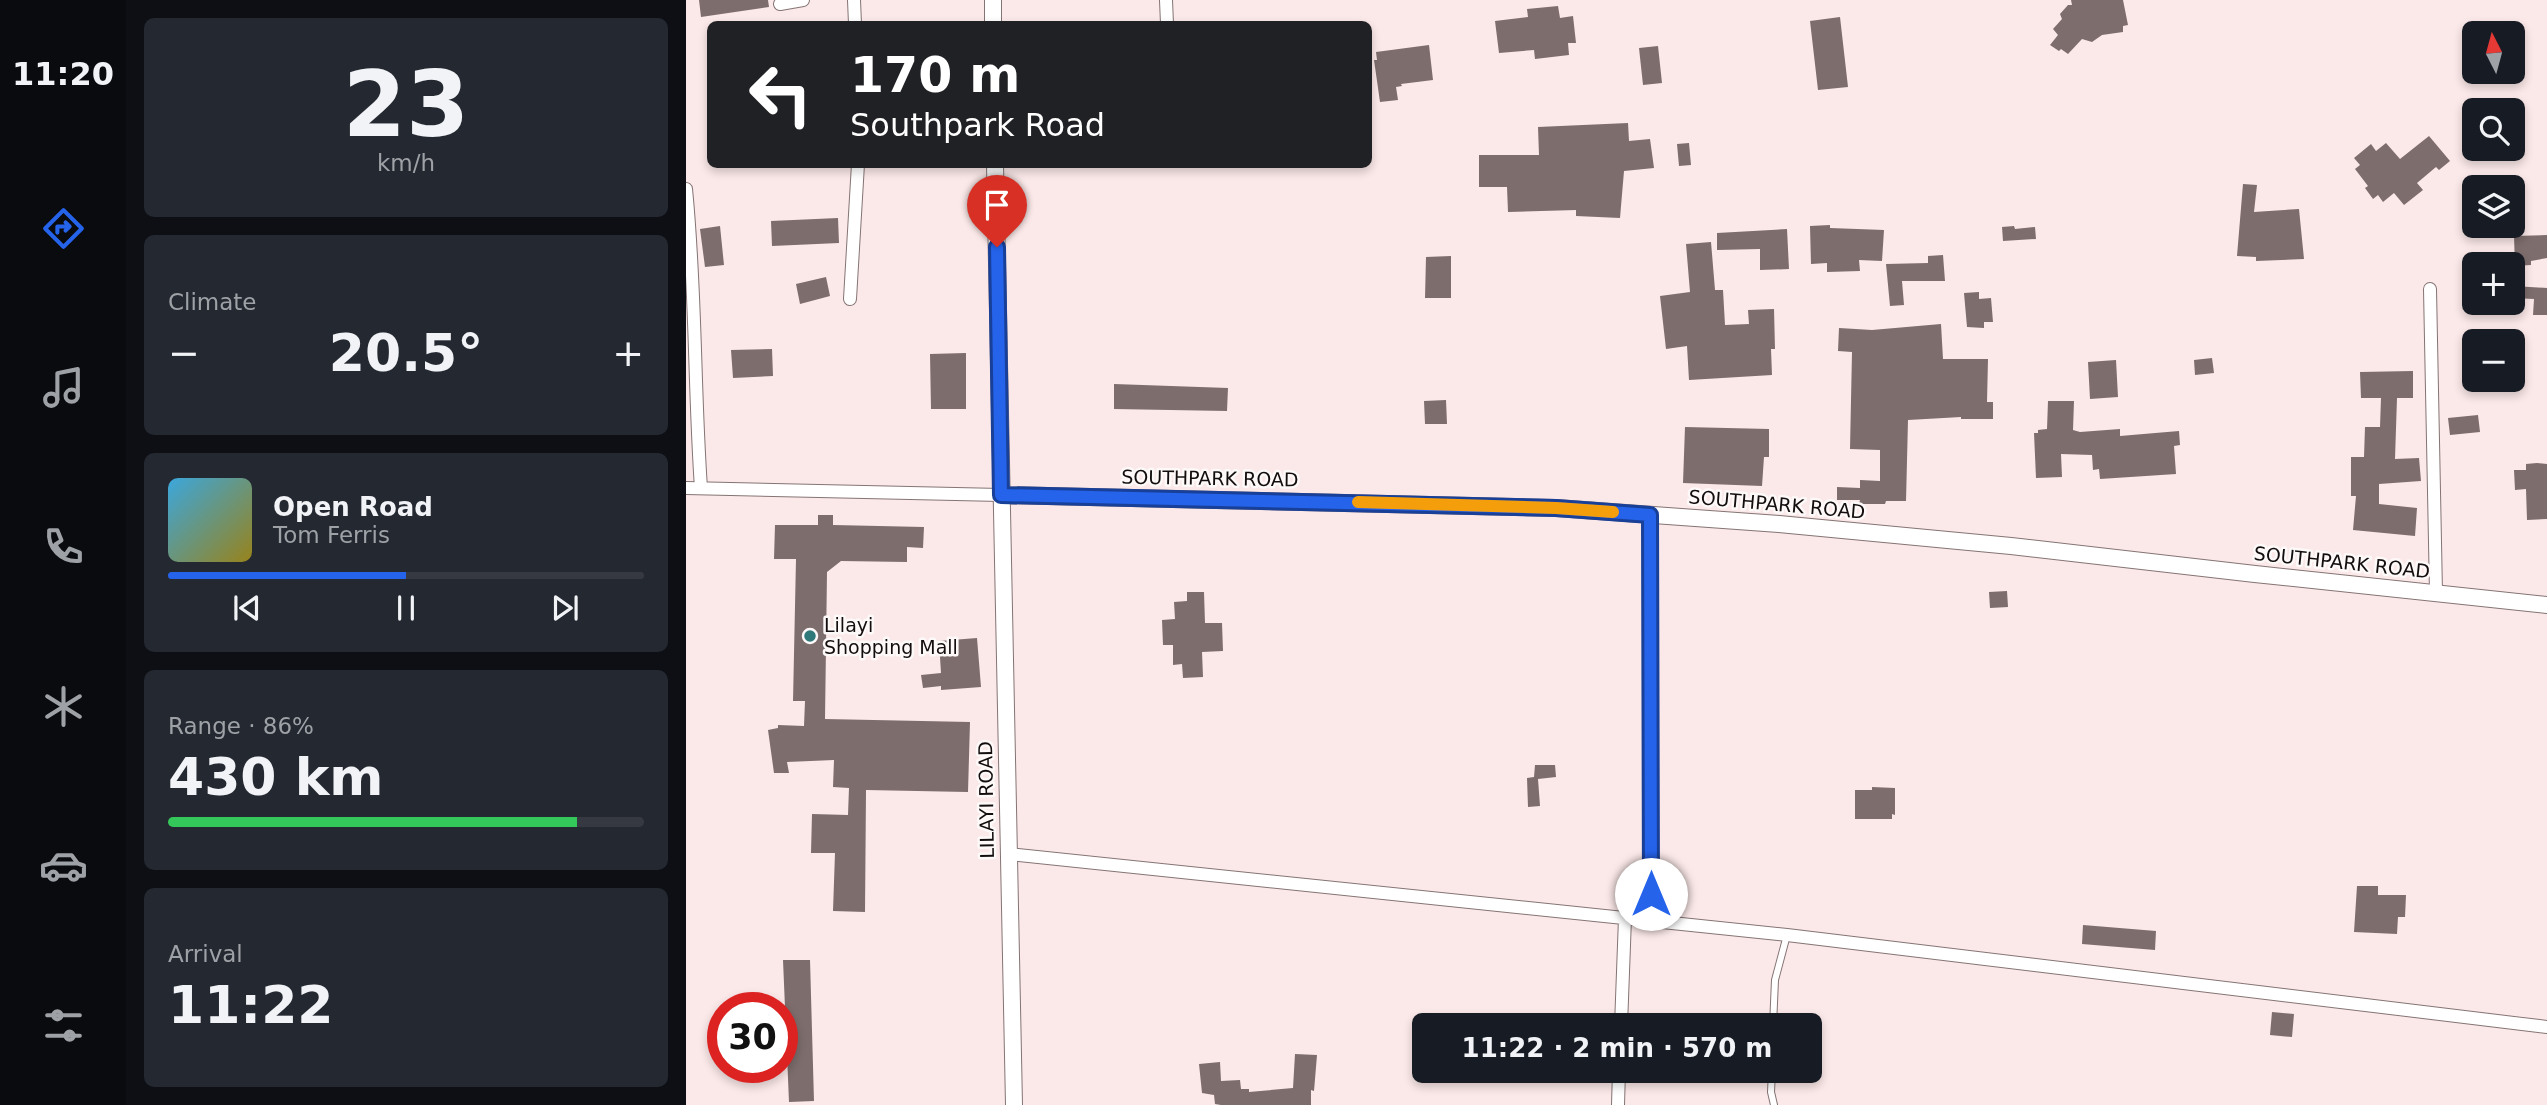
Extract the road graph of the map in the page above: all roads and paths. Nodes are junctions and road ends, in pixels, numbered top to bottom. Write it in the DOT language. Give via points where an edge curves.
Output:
graph roads {
  1 [pos="803,0"];
  2 [pos="854,0"];
  3 [pos="993,0"];
  4 [pos="1166,0"];
  5 [pos="780,4"];
  6 [pos="855,21"];
  7 [pos="993,21"];
  8 [pos="1167,21"];
  9 [pos="858,168"];
  10 [pos="995,168"];
  11 [pos="686,189"];
  12 [pos="2430,289"];
  13 [pos="850,299"];
  14 [pos="686,488"];
  15 [pos="701,488"];
  16 [pos="1001,495"];
  17 [pos="1650,515"];
  18 [pos="2436,593"];
  19 [pos="2547,604"];
  20 [pos="1008,854"];
  21 [pos="1625,918"];
  22 [pos="1651,920"];
  23 [pos="1787,936"];
  24 [pos="1621,1013"];
  25 [pos="1774,1013"];
  26 [pos="2547,1027"];
  27 [pos="1619,1083"];
  28 [pos="1771,1083"];
  29 [pos="1014,1105"];
  30 [pos="1618,1105"];
  31 [pos="1774,1105"];
  1 -- 5 [label="street"];
  2 -- 6 [label="street"];
  3 -- 7 [label="street"];
  4 -- 8 [label="street"];
  9 -- 13 [label="street"];
  10 -- 16 [label="street, LILAYI ROAD"];
  11 -- 15 [label="street"];
  12 -- 18 [label="street"];
  14 -- 15 [label="street"];
  15 -- 16 [label="street"];
  16 -- 17 [label="street, SOUTHPARK ROAD" via="1556,508"];
  16 -- 20 [label="street, LILAYI ROAD"];
  17 -- 18 [label="street, SOUTHPARK ROAD" via="2011,546"];
  17 -- 22 [label="street"];
  18 -- 19 [label="street, SOUTHPARK ROAD"];
  20 -- 21 [label="street"];
  20 -- 29 [label="street, LILAYI ROAD"];
  21 -- 22 [label="street"];
  21 -- 24 [label="street"];
  22 -- 23 [label="street"];
  23 -- 25 [label="lane" via="1775,980"];
  23 -- 26 [label="street"];
  27 -- 30 [label="street"];
  28 -- 31 [label="lane"];
}
